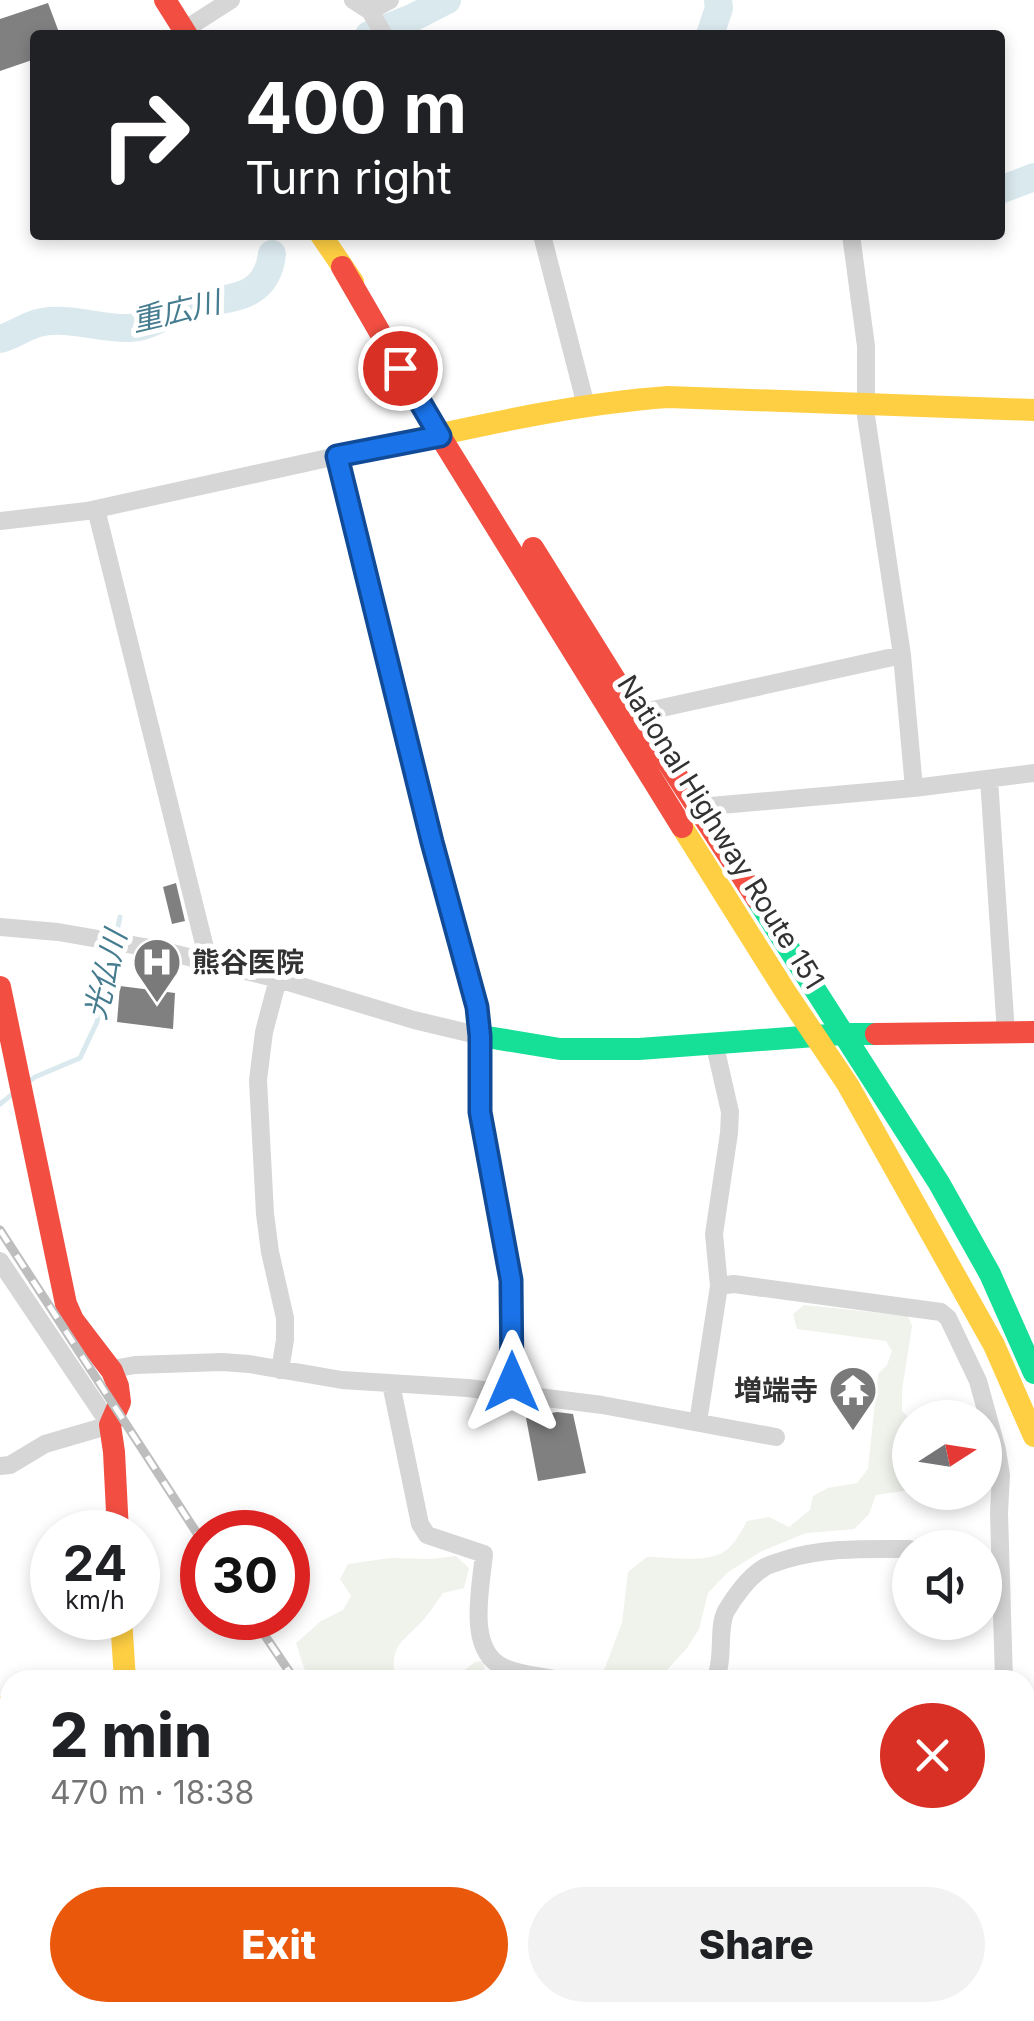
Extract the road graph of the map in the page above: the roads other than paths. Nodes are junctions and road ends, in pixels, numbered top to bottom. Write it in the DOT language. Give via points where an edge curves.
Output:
graph roads {
  1 [pos="164,0"];
  2 [pos="231,0"];
  3 [pos="353,0"];
  4 [pos="390,0"];
  5 [pos="377,22"];
  6 [pos="185,30"];
  7 [pos="189,30"];
  8 [pos="324,240"];
  9 [pos="543,240"];
  10 [pos="852,240"];
  11 [pos="583,405"];
  12 [pos="866,405"];
  13 [pos="1034,410"];
  14 [pos="450,433"];
  15 [pos="337,456"];
  16 [pos="96,509"];
  17 [pos="0,521"];
  18 [pos="902,655"];
  19 [pos="641,721"];
  20 [pos="1034,774"];
  21 [pos="989,779"];
  22 [pos="914,788"];
  23 [pos="699,808"];
  24 [pos="0,928"];
  25 [pos="206,961"];
  26 [pos="278,979"];
  27 [pos="0,987"];
  28 [pos="1034,1032"];
  29 [pos="1006,1033"];
  30 [pos="842,1034"];
  31 [pos="814,1035"];
  32 [pos="480,1036"];
  33 [pos="718,1043"];
  34 [pos="0,1261"];
  35 [pos="719,1286"];
  36 [pos="280,1370"];
  37 [pos="112,1372"];
  38 [pos="1034,1374"];
  39 [pos="392,1384"];
  40 [pos="510,1393"];
  41 [pos="698,1422"];
  42 [pos="110,1425"];
  43 [pos="776,1436"];
  44 [pos="1034,1436"];
  45 [pos="0,1466"];
  46 [pos="117,1510"];
  47 [pos="995,1530"];
  48 [pos="892,1549"];
  49 [pos="123,1640"];
  50 [pos="1001,1640"];
  51 [pos="125,1670"];
  52 [pos="515,1670"];
  53 [pos="719,1670"];
  54 [pos="1003,1670"];
  1 -- 6 [label="main road"];
  2 -- 7 [label="street"];
  3 -- 5 [label="street"];
  4 -- 5 [label="street"];
  8 -- 14 [label="main road, National Highway Route 151"];
  9 -- 11 [label="street"];
  10 -- 12 [label="street" via="866,346"];
  11 -- 12 [label="main road" via="668,397"];
  11 -- 14 [label="main road"];
  12 -- 13 [label="main road"];
  12 -- 18 [label="street"];
  14 -- 15 [label="main road"];
  14 -- 19 [label="main road, National Highway Route 151"];
  14 -- 31 [label="main road, National Highway Route 151" via="635,753"];
  15 -- 16 [label="street"];
  15 -- 32 [label="street"];
  16 -- 17 [label="street"];
  16 -- 25 [label="street"];
  18 -- 19 [label="street" via="648,711"];
  18 -- 22 [label="street"];
  19 -- 23 [label="main road, National Highway Route 151"];
  20 -- 21 [label="street"];
  21 -- 22 [label="street"];
  21 -- 29 [label="street"];
  22 -- 23 [label="street"];
  23 -- 30 [label="main road, National Highway Route 151"];
  24 -- 25 [label="street" via="117,941"];
  25 -- 26 [label="street"];
  26 -- 32 [label="street"];
  26 -- 36 [label="street" via="258,1080 265,1214 285,1318"];
  27 -- 37 [label="main road" via="66,1304"];
  28 -- 29 [label="main road"];
  29 -- 30 [label="main road"];
  30 -- 31 [label="main road"];
  30 -- 38 [label="main road, National Highway Route 151" via="939,1183 990,1274"];
  31 -- 33 [label="main road"];
  31 -- 44 [label="main road, National Highway Route 151" via="963,1286"];
  32 -- 33 [label="main road" via="560,1050"];
  32 -- 40 [label="street" via="480,1112 511,1280"];
  33 -- 35 [label="street" via="730,1112 714,1234"];
  34 -- 42 [label="street"];
  35 -- 41 [label="street"];
  35 -- 47 [label="street" via="948,1318 978,1381 997,1450"];
  36 -- 37 [label="street" via="222,1362"];
  36 -- 39 [label="street"];
  37 -- 42 [label="main road" via="120,1402"];
  39 -- 40 [label="street"];
  39 -- 52 [label="street" via="420,1524 427,1535 484,1554 480,1637 488,1654"];
  40 -- 41 [label="street"];
  41 -- 43 [label="street"];
  42 -- 45 [label="street"];
  42 -- 46 [label="main road"];
  48 -- 53 [label="street" via="803,1554 764,1567 726,1610"];
  49 -- 51 [label="main road"];
  50 -- 54 [label="street"];
}
